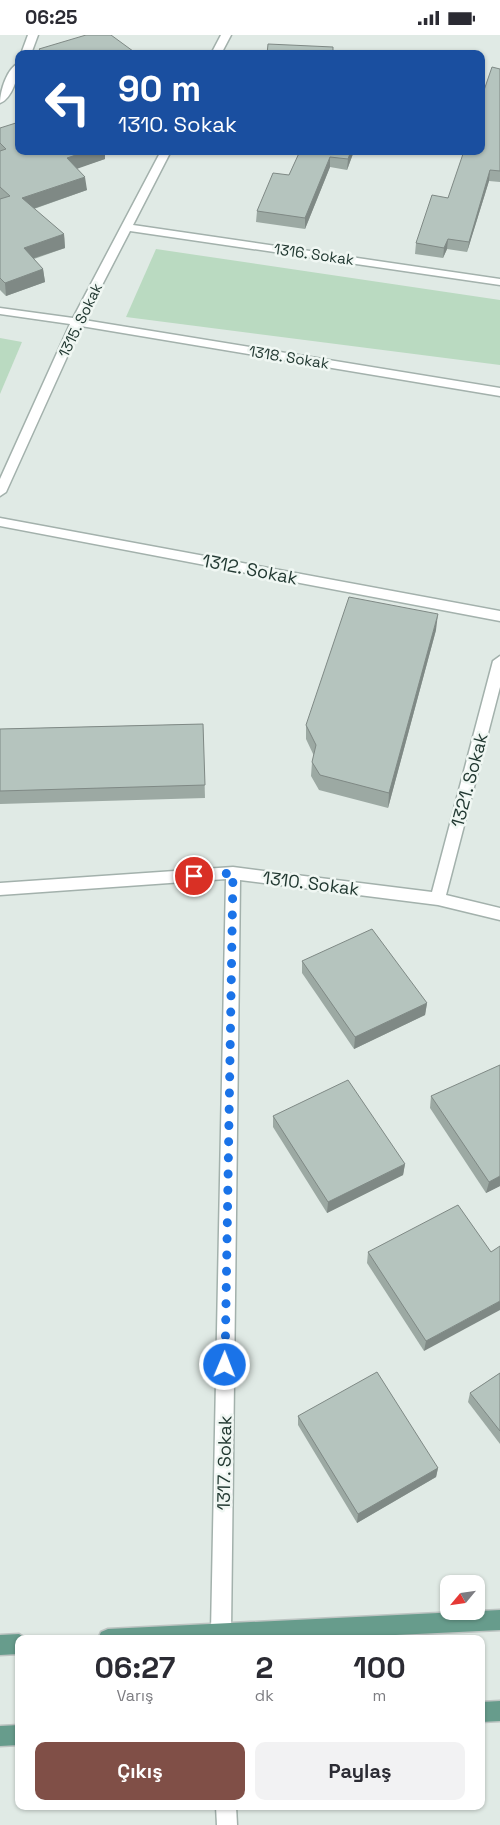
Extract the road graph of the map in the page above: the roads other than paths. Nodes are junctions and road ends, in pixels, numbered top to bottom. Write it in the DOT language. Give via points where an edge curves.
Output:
graph roads {
  1 [pos="33,35"];
  2 [pos="226,35"];
  3 [pos="27,50"];
  4 [pos="218,50"];
  5 [pos="15,73"];
  6 [pos="0,100"];
  7 [pos="164,155"];
  8 [pos="127,227"];
  9 [pos="500,281"];
  10 [pos="0,311"];
  11 [pos="77,322"];
  12 [pos="500,392"];
  13 [pos="0,492"];
  14 [pos="0,522"];
  15 [pos="500,616"];
  16 [pos="500,661"];
  17 [pos="233,873"];
  18 [pos="0,889"];
  19 [pos="438,899"];
  20 [pos="500,914"];
  21 [pos="500,1620"];
  22 [pos="221,1632"];
  23 [pos="173,1635"];
  24 [pos="15,1644"];
  25 [pos="0,1645"];
  26 [pos="500,1711"];
  27 [pos="485,1712"];
  28 [pos="15,1735"];
  29 [pos="0,1736"];
  30 [pos="226,1810"];
  31 [pos="227,1825"];
  1 -- 3 [label="street"];
  2 -- 4 [label="street"];
  5 -- 6 [label="street"];
  7 -- 8 [label="street, 1315. Sokak"];
  8 -- 9 [label="street, 1316. Sokak"];
  8 -- 11 [label="street, 1315. Sokak"];
  10 -- 11 [label="street, 1318. Sokak"];
  11 -- 12 [label="street, 1318. Sokak"];
  11 -- 13 [label="street, 1315. Sokak"];
  14 -- 15 [label="street, 1312. Sokak"];
  16 -- 19 [label="street, 1321. Sokak"];
  17 -- 18 [label="street, 1310. Sokak"];
  17 -- 19 [label="street, 1310. Sokak"];
  17 -- 22 [label="street, 1317. Sokak"];
  19 -- 20 [label="street, 1310. Sokak"];
  21 -- 22 [label="main road"];
  22 -- 23 [label="main road"];
  24 -- 25 [label="main road"];
  26 -- 27 [label="main road"];
  28 -- 29 [label="main road"];
  30 -- 31 [label="street"];
}
